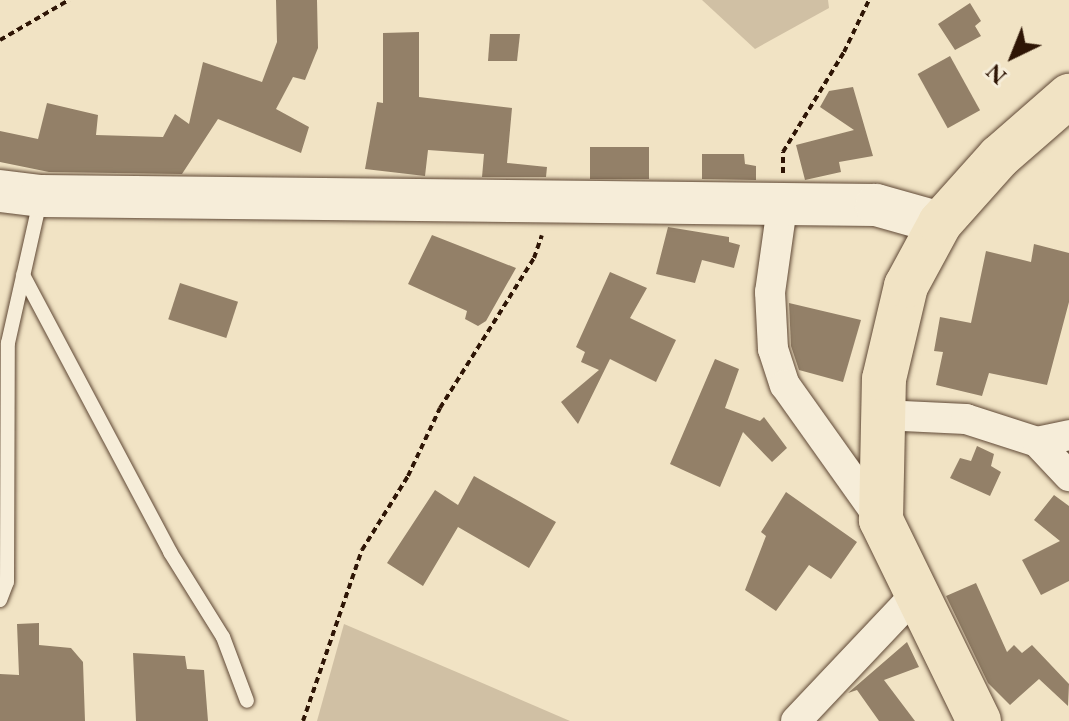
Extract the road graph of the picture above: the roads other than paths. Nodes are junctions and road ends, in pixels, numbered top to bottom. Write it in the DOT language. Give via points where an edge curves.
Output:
graph roads {
  1 [pos="1067,102"];
  2 [pos="0,191"];
  3 [pos="41,196"];
  4 [pos="782,207"];
  5 [pos="940,223"];
  6 [pos="23,275"];
  7 [pos="882,415"];
  8 [pos="1069,435"];
  9 [pos="1037,442"];
  10 [pos="1069,476"];
  11 [pos="881,520"];
  12 [pos="915,595"];
  13 [pos="0,600"];
  14 [pos="247,701"];
  15 [pos="796,721"];
  16 [pos="979,721"];
  1 -- 5 [label="main road" via="999,157"];
  2 -- 3 [label="street"];
  3 -- 4 [label="street"];
  3 -- 6 [label="lane"];
  4 -- 5 [label="street" via="876,205"];
  4 -- 11 [label="street" via="770,292 777,361 785,385"];
  5 -- 7 [label="main road" via="899,306"];
  6 -- 13 [label="lane" via="8,343 7,582"];
  6 -- 14 [label="lane" via="162,539 223,637"];
  7 -- 9 [label="street" via="966,419"];
  7 -- 11 [label="main road"];
  8 -- 9 [label="street"];
  9 -- 10 [label="street"];
  11 -- 12 [label="main road"];
  12 -- 15 [label="street"];
  12 -- 16 [label="main road"];
}
